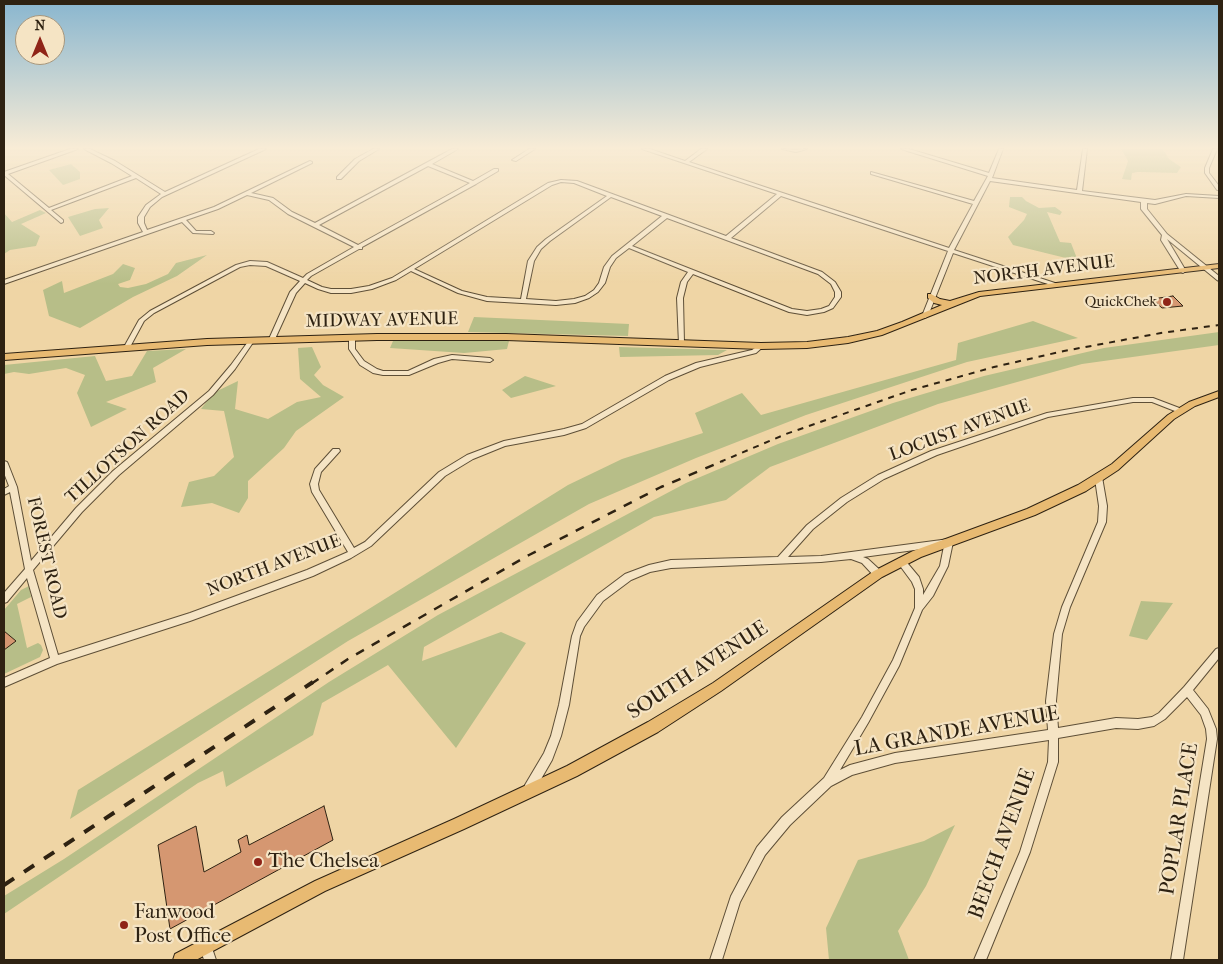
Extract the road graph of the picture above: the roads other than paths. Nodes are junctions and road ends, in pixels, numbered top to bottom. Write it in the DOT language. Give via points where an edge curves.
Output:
graph roads {
  1 [pos="28,194"];
  2 [pos="89,194"];
  3 [pos="163,194"];
  4 [pos="245,194"];
  5 [pos="251,194"];
  6 [pos="373,194"];
  7 [pos="455,194"];
  8 [pos="534,194"];
  9 [pos="609,194"];
  10 [pos="780,194"];
  11 [pos="942,194"];
  12 [pos="981,194"];
  13 [pos="1094,194"];
  14 [pos="612,195"];
  15 [pos="1219,196"];
  16 [pos="1144,201"];
  17 [pos="1156,202"];
  18 [pos="975,204"];
  19 [pos="48,210"];
  20 [pos="666,216"];
  21 [pos="1151,216"];
  22 [pos="182,220"];
  23 [pos="61,221"];
  24 [pos="316,225"];
  25 [pos="146,233"];
  26 [pos="210,233"];
  27 [pos="1165,235"];
  28 [pos="726,238"];
  29 [pos="628,246"];
  30 [pos="360,248"];
  31 [pos="951,250"];
  32 [pos="1219,266"];
  33 [pos="1206,268"];
  34 [pos="410,269"];
  35 [pos="1183,270"];
  36 [pos="692,271"];
  37 [pos="1219,279"];
  38 [pos="303,281"];
  39 [pos="4,282"];
  40 [pos="1056,285"];
  41 [pos="931,296"];
  42 [pos="523,302"];
  43 [pos="950,304"];
  44 [pos="924,316"];
  45 [pos="352,337"];
  46 [pos="272,339"];
  47 [pos="252,340"];
  48 [pos="681,343"];
  49 [pos="761,346"];
  50 [pos="127,348"];
  51 [pos="4,357"];
  52 [pos="490,360"];
  53 [pos="1219,394"];
  54 [pos="1180,411"];
  55 [pos="336,450"];
  56 [pos="4,464"];
  57 [pos="1099,479"];
  58 [pos="13,487"];
  59 [pos="4,492"];
  60 [pos="949,542"];
  61 [pos="353,553"];
  62 [pos="850,556"];
  63 [pos="779,561"];
  64 [pos="901,561"];
  65 [pos="29,570"];
  66 [pos="878,574"];
  67 [pos="4,599"];
  68 [pos="918,608"];
  69 [pos="1219,652"];
  70 [pos="55,660"];
  71 [pos="4,683"];
  72 [pos="1187,690"];
  73 [pos="1054,734"];
  74 [pos="827,782"];
  75 [pos="528,791"];
  76 [pos="206,946"];
  77 [pos="181,960"];
  78 [pos="210,960"];
  79 [pos="716,960"];
  80 [pos="980,960"];
  81 [pos="1176,960"];
  1 -- 19 [label="street"];
  2 -- 19 [label="street"];
  3 -- 25 [label="street" via="143,213 141,224"];
  4 -- 22 [label="street"];
  5 -- 24 [label="street" via="271,199 290,213"];
  6 -- 24 [label="street"];
  7 -- 30 [label="street"];
  8 -- 34 [label="street"];
  9 -- 14 [label="street"];
  10 -- 28 [label="street"];
  10 -- 31 [label="street"];
  11 -- 18 [label="street"];
  12 -- 18 [label="street"];
  13 -- 16 [label="street"];
  14 -- 20 [label="street"];
  14 -- 42 [label="street" via="539,248 531,261"];
  15 -- 17 [label="street" via="1186,195"];
  16 -- 17 [label="street"];
  16 -- 21 [label="street" via="1144,209"];
  17 -- 21 [label="street"];
  18 -- 31 [label="street"];
  19 -- 23 [label="street"];
  20 -- 28 [label="street"];
  20 -- 29 [label="street"];
  21 -- 27 [label="street"];
  22 -- 25 [label="street"];
  22 -- 26 [label="street" via="195,232"];
  24 -- 30 [label="street"];
  25 -- 39 [label="street"];
  27 -- 33 [label="street"];
  27 -- 35 [label="street" via="1164,240"];
  28 -- 36 [label="street" via="826,277 836,287 836,301 825,310 791,310"];
  29 -- 36 [label="street"];
  29 -- 42 [label="street" via="610,262 599,288 587,297 566,303"];
  30 -- 38 [label="street"];
  31 -- 40 [label="street"];
  31 -- 41 [label="street"];
  32 -- 33 [label="main road, NORTH AVENUE"];
  33 -- 35 [label="main road, NORTH AVENUE"];
  33 -- 37 [label="street"];
  34 -- 38 [label="street" via="383,284 357,290 325,290"];
  34 -- 42 [label="street" via="472,296"];
  35 -- 40 [label="main road, NORTH AVENUE"];
  36 -- 48 [label="street" via="684,282 680,298"];
  38 -- 46 [label="street" via="290,297"];
  38 -- 50 [label="street" via="267,264 238,266 152,312 142,320"];
  40 -- 43 [label="main road, NORTH AVENUE" via="979,294"];
  41 -- 43 [label="main road"];
  41 -- 44 [label="street"];
  43 -- 44 [label="main road, NORTH AVENUE"];
  44 -- 49 [label="main road, NORTH AVENUE" via="893,329 848,340"];
  45 -- 46 [label="main road, MIDWAY AVENUE"];
  45 -- 48 [label="main road, MIDWAY AVENUE" via="506,337"];
  45 -- 52 [label="street" via="352,349 362,363 383,374 408,373 452,357"];
  46 -- 47 [label="main road, MIDWAY AVENUE"];
  47 -- 50 [label="main road, MIDWAY AVENUE"];
  47 -- 65 [label="street, TILLOTSON ROAD" via="211,393 98,490"];
  48 -- 49 [label="main road, MIDWAY AVENUE"];
  49 -- 61 [label="street, NORTH AVENUE" via="754,352 698,365 667,378 584,426 504,444 470,457 442,474 380,535"];
  50 -- 51 [label="main road, MIDWAY AVENUE"];
  53 -- 54 [label="main road, SOUTH AVENUE"];
  54 -- 57 [label="main road, SOUTH AVENUE"];
  54 -- 63 [label="street, LOCUST AVENUE" via="1153,400 1139,399 1047,415 934,453 880,477 844,500 810,527"];
  55 -- 61 [label="street" via="318,471 314,484"];
  56 -- 58 [label="street, FOREST ROAD"];
  57 -- 60 [label="main road, SOUTH AVENUE" via="1031,512"];
  57 -- 73 [label="street, BEECH AVENUE" via="1104,506 1102,522 1058,634 1051,701"];
  58 -- 59 [label="street"];
  58 -- 65 [label="street, FOREST ROAD"];
  60 -- 62 [label="street"];
  60 -- 64 [label="main road, SOUTH AVENUE"];
  60 -- 68 [label="street" via="944,566"];
  61 -- 70 [label="street, NORTH AVENUE" via="310,573"];
  62 -- 63 [label="street"];
  62 -- 66 [label="street" via="865,561"];
  63 -- 75 [label="street" via="660,566 628,577 600,598 586,615 576,636 556,736"];
  64 -- 66 [label="main road, SOUTH AVENUE"];
  64 -- 68 [label="street" via="916,580"];
  65 -- 67 [label="street, TILLOTSON ROAD"];
  65 -- 70 [label="street, FOREST ROAD"];
  66 -- 75 [label="main road, SOUTH AVENUE" via="717,687 658,724"];
  68 -- 74 [label="street" via="891,672"];
  69 -- 72 [label="street, LA GRANDE AVENUE"];
  70 -- 71 [label="street, NORTH AVENUE"];
  72 -- 73 [label="street, LA GRANDE AVENUE" via="1154,721 1116,723"];
  72 -- 81 [label="street, POPLAR PLACE" via="1205,712 1212,739"];
  73 -- 74 [label="street, LA GRANDE AVENUE" via="894,758 850,770"];
  73 -- 80 [label="street, BEECH AVENUE" via="1053,762 1025,852"];
  74 -- 79 [label="street, LA GRANDE AVENUE" via="786,821 761,851 735,900"];
  75 -- 76 [label="main road, SOUTH AVENUE" via="320,886"];
  76 -- 77 [label="main road, SOUTH AVENUE"];
  76 -- 78 [label="street"];
}
